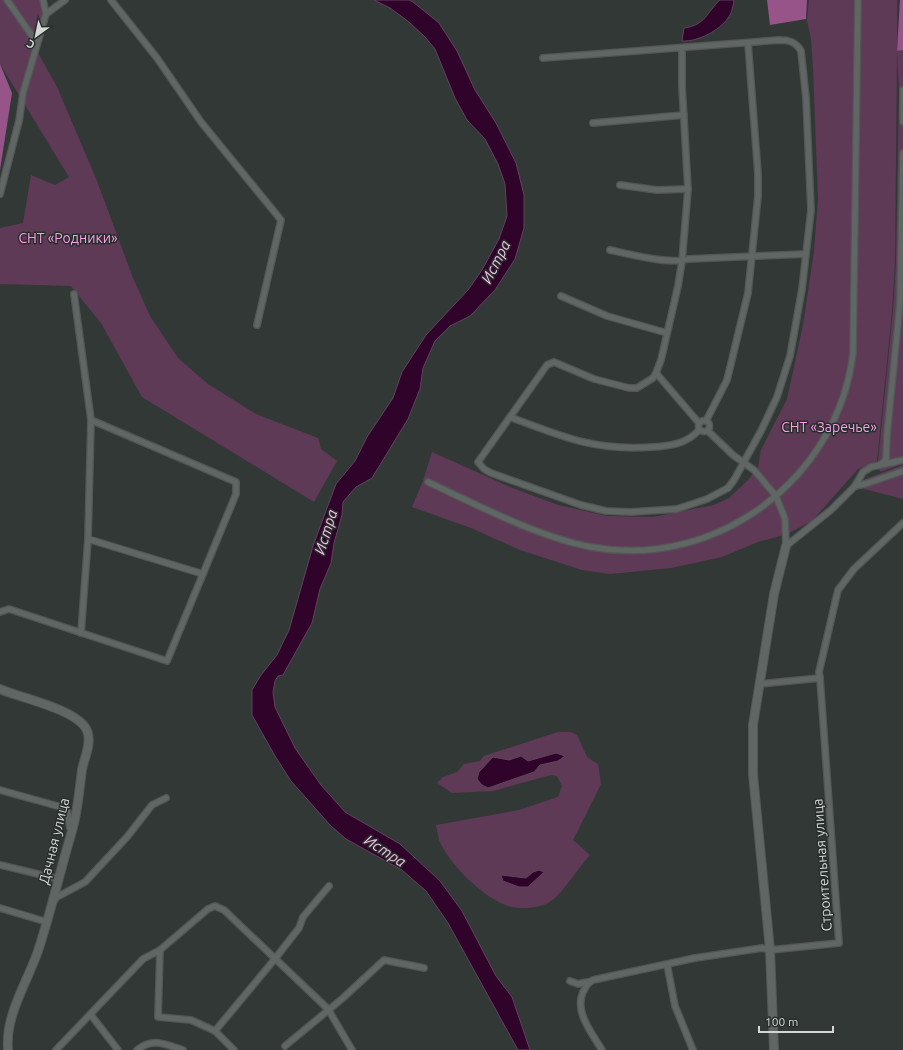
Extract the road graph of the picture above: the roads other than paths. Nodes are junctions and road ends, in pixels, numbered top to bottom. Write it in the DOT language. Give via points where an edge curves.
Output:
graph roads {
  1 [pos="6,0"];
  2 [pos="43,0"];
  3 [pos="65,0"];
  4 [pos="110,0"];
  5 [pos="858,0"];
  6 [pos="46,14"];
  7 [pos="37,43"];
  8 [pos="748,43"];
  9 [pos="682,48"];
  10 [pos="544,58"];
  11 [pos="903,90"];
  12 [pos="684,115"];
  13 [pos="903,122"];
  14 [pos="593,123"];
  15 [pos="903,152"];
  16 [pos="620,185"];
  17 [pos="688,189"];
  18 [pos="0,194"];
  19 [pos="610,250"];
  20 [pos="806,254"];
  21 [pos="751,257"];
  22 [pos="682,261"];
  23 [pos="74,294"];
  24 [pos="561,296"];
  25 [pos="257,325"];
  26 [pos="667,333"];
  27 [pos="656,373"];
  28 [pos="510,417"];
  29 [pos="90,420"];
  30 [pos="706,421"];
  31 [pos="699,423"];
  32 [pos="699,430"];
  33 [pos="708,430"];
  34 [pos="903,460"];
  35 [pos="743,463"];
  36 [pos="880,465"];
  37 [pos="903,471"];
  38 [pos="428,482"];
  39 [pos="855,486"];
  40 [pos="776,496"];
  41 [pos="903,523"];
  42 [pos="88,539"];
  43 [pos="786,546"];
  44 [pos="203,574"];
  45 [pos="0,612"];
  46 [pos="81,633"];
  47 [pos="820,678"];
  48 [pos="760,684"];
  49 [pos="0,689"];
  50 [pos="0,790"];
  51 [pos="166,798"];
  52 [pos="72,831"];
  53 [pos="0,865"];
  54 [pos="59,879"];
  55 [pos="329,886"];
  56 [pos="52,902"];
  57 [pos="0,908"];
  58 [pos="47,922"];
  59 [pos="160,950"];
  60 [pos="770,950"];
  61 [pos="274,960"];
  62 [pos="667,964"];
  63 [pos="424,968"];
  64 [pos="570,981"];
  65 [pos="588,982"];
  66 [pos="328,1009"];
  67 [pos="91,1015"];
  68 [pos="215,1031"];
  69 [pos="285,1046"];
  70 [pos="8,1050"];
  71 [pos="56,1050"];
  72 [pos="118,1050"];
  73 [pos="137,1050"];
  74 [pos="183,1050"];
  75 [pos="234,1050"];
  76 [pos="352,1050"];
  77 [pos="602,1050"];
  78 [pos="693,1050"];
  79 [pos="774,1050"];
  1 -- 7 [label="street"];
  2 -- 6 [label="street"];
  3 -- 6 [label="street"];
  4 -- 25 [label="street" via="156,58 201,122 281,220"];
  5 -- 40 [label="street" via="851,365 840,407 828,431 805,466"];
  6 -- 7 [label="street"];
  7 -- 18 [label="street"];
  8 -- 9 [label="street"];
  8 -- 20 [label="street" via="788,40 801,51 806,98 811,210"];
  8 -- 21 [label="street" via="758,174"];
  9 -- 10 [label="street"];
  9 -- 12 [label="street"];
  11 -- 13 [label="street"];
  12 -- 14 [label="street"];
  12 -- 17 [label="street"];
  15 -- 36 [label="street" via="900,303 886,460"];
  16 -- 17 [label="street" via="657,190"];
  17 -- 22 [label="street"];
  19 -- 22 [label="street"];
  20 -- 21 [label="street"];
  20 -- 35 [label="street" via="790,356 777,397 762,431"];
  21 -- 22 [label="street"];
  21 -- 30 [label="street" via="748,293 727,380"];
  22 -- 26 [label="street"];
  23 -- 29 [label="street"];
  24 -- 26 [label="street" via="607,316"];
  26 -- 27 [label="street"];
  27 -- 28 [label="street" via="653,378 637,388 629,388 594,379 554,362 547,365"];
  27 -- 31 [label="street"];
  28 -- 32 [label="street" via="584,443 628,449 676,444"];
  28 -- 35 [label="street" via="478,462 484,469 556,498 606,511 662,510 708,499 728,488"];
  29 -- 42 [label="street"];
  29 -- 44 [label="street" via="236,482 236,494"];
  30 -- 31 [label="street"];
  30 -- 33 [label="street"];
  31 -- 32 [label="street"];
  32 -- 33 [label="street"];
  33 -- 35 [label="street"];
  34 -- 36 [label="street"];
  35 -- 40 [label="street" via="754,470"];
  36 -- 39 [label="street" via="863,472"];
  37 -- 39 [label="street"];
  38 -- 40 [label="street" via="536,530 569,542 613,550 676,546 706,537 748,517"];
  39 -- 43 [label="street" via="831,510"];
  40 -- 43 [label="street" via="785,520"];
  41 -- 47 [label="street" via="854,569 838,590"];
  42 -- 44 [label="street"];
  42 -- 46 [label="street"];
  43 -- 48 [label="street" via="773,601"];
  44 -- 46 [label="street" via="167,662"];
  45 -- 46 [label="street" via="9,609"];
  47 -- 48 [label="street"];
  47 -- 60 [label="street, Строительная улица" via="839,943"];
  48 -- 60 [label="street" via="753,725 753,774"];
  49 -- 52 [label="street, Дачная улица" via="63,711 81,722 88,731 89,742"];
  50 -- 52 [label="street" via="61,807 67,811"];
  51 -- 56 [label="street" via="152,805 127,837 85,882"];
  52 -- 54 [label="street, Дачная улица"];
  53 -- 54 [label="street"];
  54 -- 56 [label="street, Дачная улица"];
  55 -- 61 [label="street" via="303,917 299,928"];
  56 -- 58 [label="street, Дачная улица"];
  57 -- 58 [label="street"];
  58 -- 70 [label="street, Дачная улица" via="13,1013 7,1040"];
  59 -- 61 [label="street" via="208,909 216,906 224,910"];
  59 -- 67 [label="street" via="143,959"];
  59 -- 68 [label="street" via="158,1017 191,1020"];
  60 -- 62 [label="street" via="762,948"];
  60 -- 79 [label="street"];
  61 -- 66 [label="street"];
  61 -- 68 [label="street"];
  62 -- 65 [label="street"];
  62 -- 78 [label="street" via="675,1006"];
  63 -- 66 [label="street" via="384,960"];
  64 -- 65 [label="street" via="578,984"];
  65 -- 77 [label="street" via="580,1000 580,1010"];
  66 -- 69 [label="street"];
  66 -- 76 [label="street"];
  67 -- 71 [label="street"];
  67 -- 72 [label="street"];
  68 -- 75 [label="street"];
  73 -- 74 [label="street" via="146,1043 162,1042"];
}
